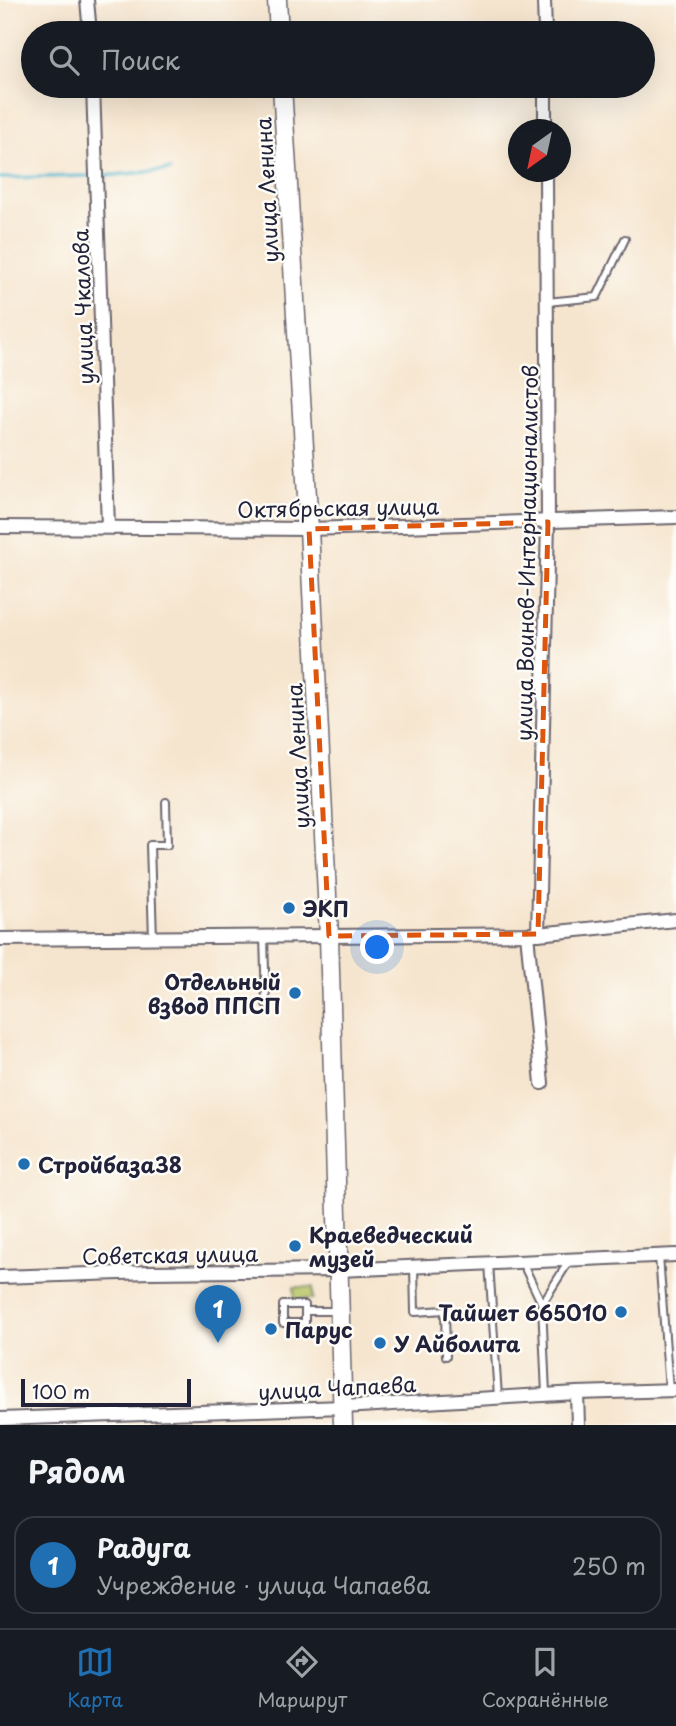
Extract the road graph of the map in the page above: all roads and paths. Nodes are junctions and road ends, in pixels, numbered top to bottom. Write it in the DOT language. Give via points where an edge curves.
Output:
graph roads {
  1 [pos="87,0"];
  2 [pos="277,0"];
  3 [pos="544,0"];
  4 [pos="89,21"];
  5 [pos="278,21"];
  6 [pos="545,21"];
  7 [pos="93,98"];
  8 [pos="283,98"];
  9 [pos="545,98"];
  10 [pos="545,119"];
  11 [pos="546,182"];
  12 [pos="625,239"];
  13 [pos="547,302"];
  14 [pos="676,517"];
  15 [pos="548,522"];
  16 [pos="0,527"];
  17 [pos="108,527"];
  18 [pos="309,529"];
  19 [pos="166,802"];
  20 [pos="676,920"];
  21 [pos="532,934"];
  22 [pos="329,936"];
  23 [pos="264,937"];
  24 [pos="153,938"];
  25 [pos="0,939"];
  26 [pos="265,1004"];
  27 [pos="542,1083"];
  28 [pos="659,1255"];
  29 [pos="676,1255"];
  30 [pos="570,1259"];
  31 [pos="523,1262"];
  32 [pos="489,1264"];
  33 [pos="414,1267"];
  34 [pos="339,1270"];
  35 [pos="0,1277"];
  36 [pos="542,1304"];
  37 [pos="305,1311"];
  38 [pos="340,1311"];
  39 [pos="446,1356"];
  40 [pos="672,1390"];
  41 [pos="577,1392"];
  42 [pos="546,1394"];
  43 [pos="498,1397"];
  44 [pos="343,1416"];
  45 [pos="0,1419"];
  46 [pos="49,1421"];
  47 [pos="578,1425"];
  1 -- 4 [label="street"];
  2 -- 5 [label="main road"];
  3 -- 6 [label="street"];
  7 -- 17 [label="street, улица Чкалова"];
  8 -- 18 [label="main road, улица Ленина"];
  9 -- 10 [label="street"];
  11 -- 13 [label="street, улица Воинов-Интернационалистов"];
  12 -- 13 [label="lane" via="597,298"];
  13 -- 15 [label="street, улица Воинов-Интернационалистов"];
  14 -- 15 [label="street, Октябрьская улица"];
  15 -- 18 [label="street, Октябрьская улица"];
  15 -- 21 [label="street, улица Воинов-Интернационалистов"];
  16 -- 17 [label="street, Октябрьская улица"];
  17 -- 18 [label="street, Октябрьская улица"];
  18 -- 22 [label="main road, улица Ленина"];
  19 -- 24 [label="lane" via="167,845 150,845"];
  20 -- 21 [label="street"];
  21 -- 22 [label="street"];
  21 -- 27 [label="street, улица Воинов-Интернационалистов"];
  22 -- 23 [label="street"];
  22 -- 34 [label="main road, улица Ленина"];
  23 -- 24 [label="street"];
  23 -- 26 [label="lane"];
  24 -- 25 [label="street"];
  28 -- 29 [label="street, Советская улица"];
  28 -- 30 [label="street, Советская улица"];
  28 -- 40 [label="lane"];
  30 -- 31 [label="street, Советская улица"];
  30 -- 36 [label="lane"];
  31 -- 32 [label="street, Советская улица"];
  31 -- 36 [label="lane"];
  32 -- 33 [label="street, Советская улица"];
  32 -- 43 [label="lane"];
  33 -- 34 [label="street, Советская улица"];
  33 -- 39 [label="lane" via="415,1312 445,1310"];
  34 -- 35 [label="street, Советская улица"];
  34 -- 38 [label="main road, улица Ленина"];
  36 -- 42 [label="lane"];
  37 -- 37 [label="lane" via="304,1305 283,1305 283,1323 305,1323"];
  37 -- 38 [label="lane"];
  38 -- 44 [label="main road, улица Ленина"];
  40 -- 41 [label="street, улица Чапаева"];
  41 -- 42 [label="street, улица Чапаева"];
  41 -- 47 [label="street"];
  42 -- 43 [label="street, улица Чапаева"];
  43 -- 44 [label="street, улица Чапаева"];
  44 -- 46 [label="street, улица Чапаева"];
  45 -- 46 [label="street, улица Чапаева"];
}
